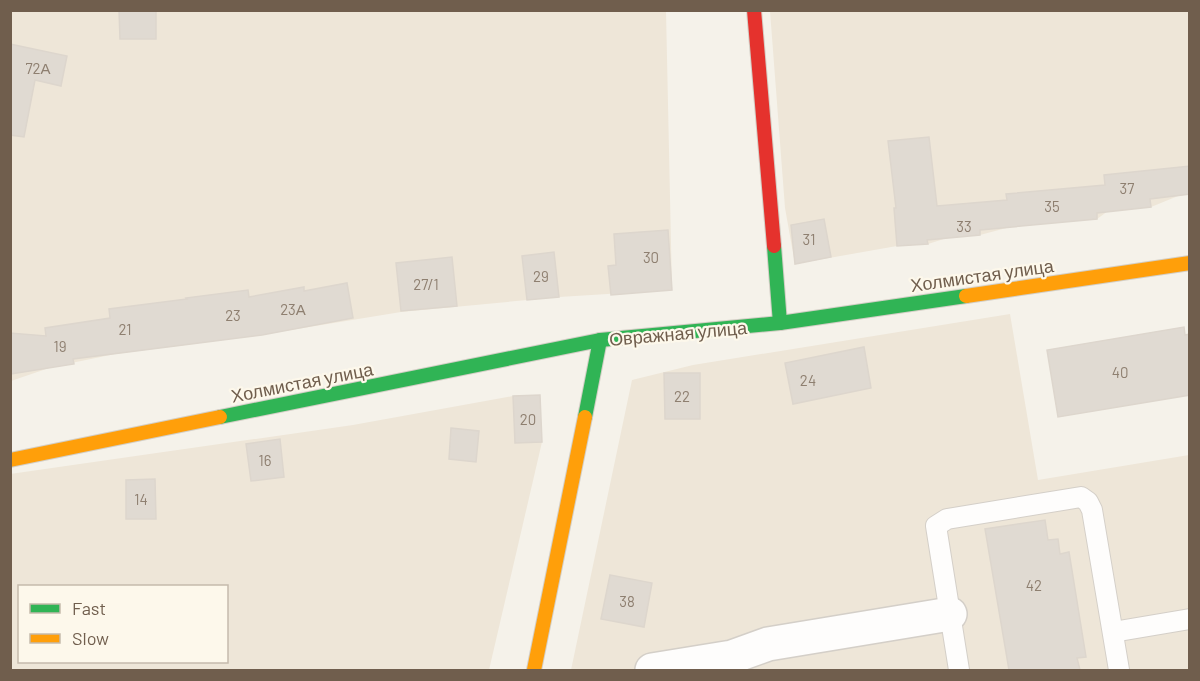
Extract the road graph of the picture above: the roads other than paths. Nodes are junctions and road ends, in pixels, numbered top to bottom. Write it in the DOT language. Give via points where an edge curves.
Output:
graph roads {
  1 [pos="754,10"];
  2 [pos="1190,263"];
  3 [pos="780,323"];
  4 [pos="600,340"];
  5 [pos="10,460"];
  6 [pos="950,614"];
  7 [pos="1190,619"];
  8 [pos="1113,632"];
  9 [pos="534,670"];
  10 [pos="652,670"];
  11 [pos="959,670"];
  12 [pos="1119,670"];
  1 -- 3 [label="street"];
  2 -- 3 [label="street, Холмистая улица"];
  3 -- 4 [label="street, Овражная улица"];
  4 -- 5 [label="street, Холмистая улица"];
  4 -- 9 [label="street, Овражная улица"];
  6 -- 8 [label="lane" via="936,526 1081,497 1092,510"];
  6 -- 10 [label="street" via="768,644 732,657"];
  6 -- 11 [label="lane"];
  7 -- 8 [label="lane"];
  8 -- 12 [label="lane"];
}
